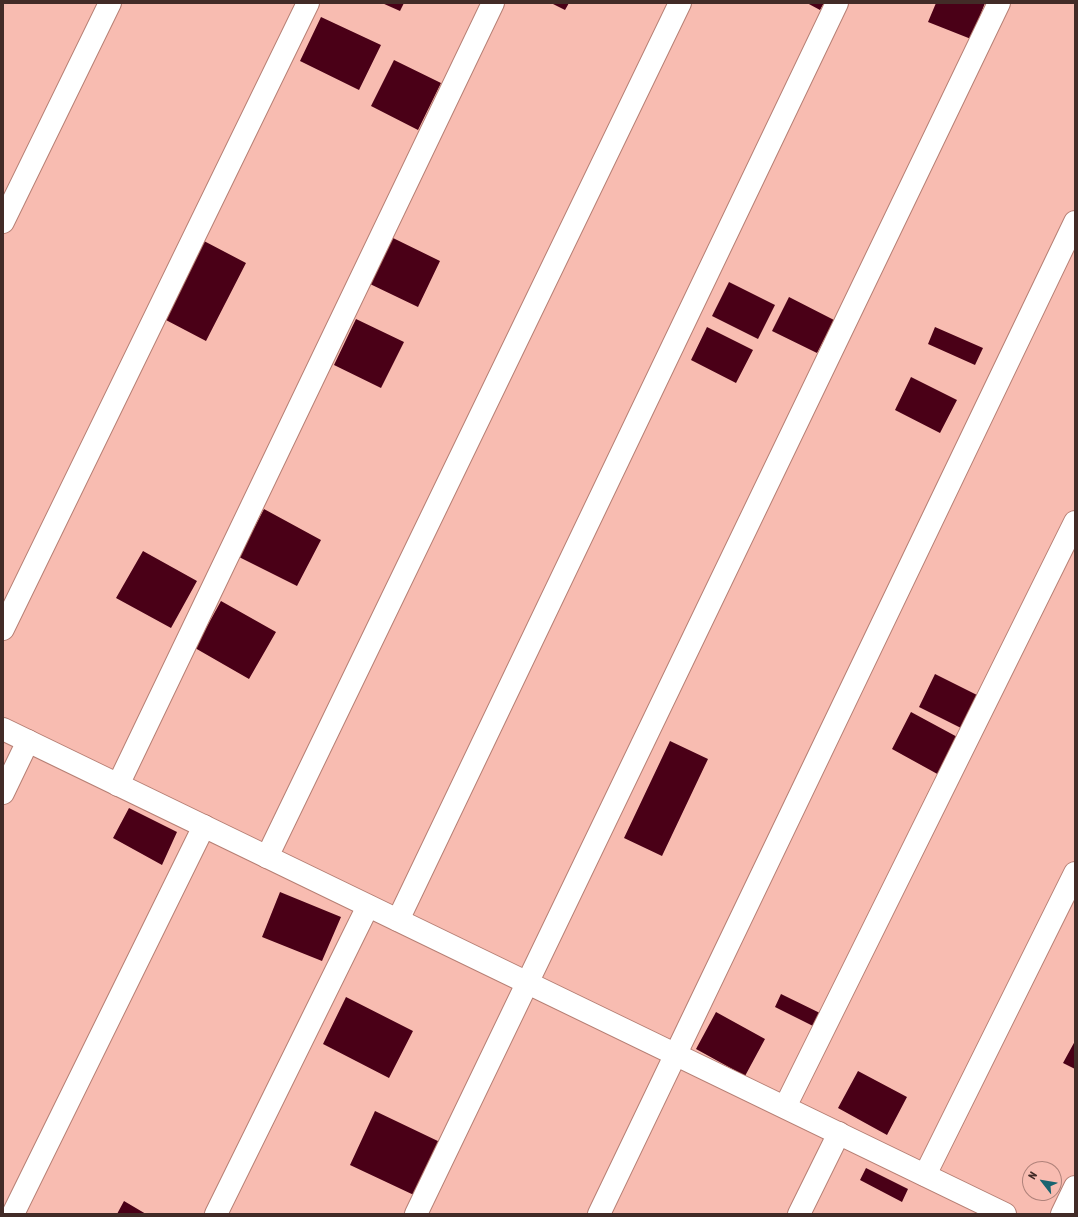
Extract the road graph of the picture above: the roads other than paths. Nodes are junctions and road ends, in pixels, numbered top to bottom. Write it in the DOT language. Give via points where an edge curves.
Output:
graph roads {
  1 [pos="110,3"];
  2 [pos="308,3"];
  3 [pos="493,3"];
  4 [pos="680,3"];
  5 [pos="837,3"];
  6 [pos="999,3"];
  7 [pos="3,222"];
  8 [pos="1075,222"];
  9 [pos="1075,522"];
  10 [pos="3,629"];
  11 [pos="3,729"];
  12 [pos="28,741"];
  13 [pos="118,785"];
  14 [pos="3,793"];
  15 [pos="204,826"];
  16 [pos="267,857"];
  17 [pos="1075,873"];
  18 [pos="368,906"];
  19 [pos="398,920"];
  20 [pos="528,983"];
  21 [pos="675,1054"];
  22 [pos="785,1108"];
  23 [pos="838,1133"];
  24 [pos="925,1175"];
  25 [pos="1075,1187"];
  26 [pos="980,1208"];
  27 [pos="14,1214"];
  28 [pos="216,1214"];
  29 [pos="416,1214"];
  30 [pos="598,1214"];
  31 [pos="799,1214"];
  32 [pos="1005,1214"];
  33 [pos="1062,1214"];
  1 -- 7 [label="street"];
  2 -- 10 [label="street"];
  3 -- 13 [label="street"];
  4 -- 16 [label="street"];
  5 -- 19 [label="street"];
  6 -- 20 [label="street"];
  8 -- 21 [label="street"];
  9 -- 22 [label="street"];
  11 -- 12 [label="street"];
  12 -- 13 [label="street"];
  12 -- 14 [label="street"];
  13 -- 15 [label="street"];
  15 -- 16 [label="street"];
  15 -- 27 [label="street"];
  16 -- 18 [label="street"];
  17 -- 24 [label="street"];
  18 -- 19 [label="street"];
  18 -- 28 [label="street"];
  19 -- 20 [label="street"];
  20 -- 21 [label="street"];
  20 -- 29 [label="street"];
  21 -- 22 [label="street"];
  21 -- 30 [label="street"];
  22 -- 23 [label="street"];
  23 -- 24 [label="street"];
  23 -- 31 [label="street"];
  24 -- 26 [label="street"];
  25 -- 33 [label="street"];
  26 -- 32 [label="street"];
}
